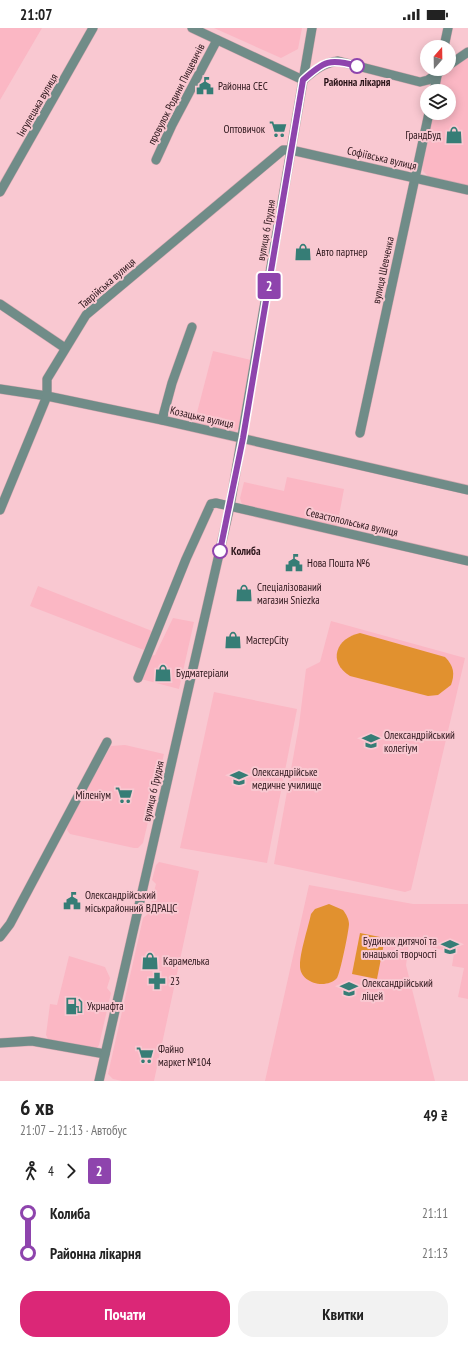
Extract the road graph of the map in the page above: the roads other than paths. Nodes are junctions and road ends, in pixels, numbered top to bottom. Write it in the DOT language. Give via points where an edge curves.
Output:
graph roads {
  1 [pos="93,28"];
  2 [pos="192,28"];
  3 [pos="312,28"];
  4 [pos="448,28"];
  5 [pos="217,40"];
  6 [pos="445,40"];
  7 [pos="468,52"];
  8 [pos="456,60"];
  9 [pos="430,76"];
  10 [pos="303,80"];
  11 [pos="427,120"];
  12 [pos="291,150"];
  13 [pos="156,160"];
  14 [pos="415,178"];
  15 [pos="468,190"];
  16 [pos="0,192"];
  17 [pos="0,304"];
  18 [pos="192,327"];
  19 [pos="65,348"];
  20 [pos="0,389"];
  21 [pos="47,396"];
  22 [pos="162,420"];
  23 [pos="360,433"];
  24 [pos="243,438"];
  25 [pos="468,490"];
  26 [pos="230,506"];
  27 [pos="0,510"];
  28 [pos="468,561"];
  29 [pos="138,678"];
  30 [pos="107,742"];
  31 [pos="0,937"];
  32 [pos="0,1043"];
  33 [pos="105,1054"];
  34 [pos="99,1081"];
  1 -- 16 [label="street, Інгулецька вулиця"];
  2 -- 5 [label="street"];
  3 -- 10 [label="street, вулиця 6 Грудня"];
  4 -- 6 [label="street"];
  5 -- 10 [label="street"];
  5 -- 13 [label="street, провулок Родини Пищевичів"];
  7 -- 8 [label="street"];
  9 -- 10 [label="street" via="420,82 338,61 317,68"];
  10 -- 12 [label="street, вулиця 6 Грудня"];
  11 -- 14 [label="street, вулиця Шевченка"];
  12 -- 14 [label="street, Софіївська вулиця"];
  12 -- 19 [label="street, Таврійська вулиця" via="283,150 86,315"];
  12 -- 24 [label="street, вулиця 6 Грудня"];
  14 -- 15 [label="street, Софіївська вулиця"];
  14 -- 23 [label="street, вулиця Шевченка"];
  17 -- 19 [label="street"];
  18 -- 22 [label="street"];
  19 -- 21 [label="street, Таврійська вулиця" via="47,379"];
  20 -- 21 [label="street, Козацька вулиця"];
  21 -- 22 [label="street, Козацька вулиця"];
  21 -- 27 [label="street, Таврійська вулиця"];
  22 -- 24 [label="street, Козацька вулиця"];
  24 -- 25 [label="street, Козацька вулиця"];
  24 -- 26 [label="street, вулиця 6 Грудня"];
  26 -- 28 [label="street, Севастопольська вулиця"];
  26 -- 29 [label="street" via="211,504"];
  26 -- 33 [label="street, вулиця 6 Грудня"];
  30 -- 31 [label="street" via="10,924"];
  32 -- 33 [label="street" via="32,1041"];
  33 -- 34 [label="street, вулиця 6 Грудня"];
}
